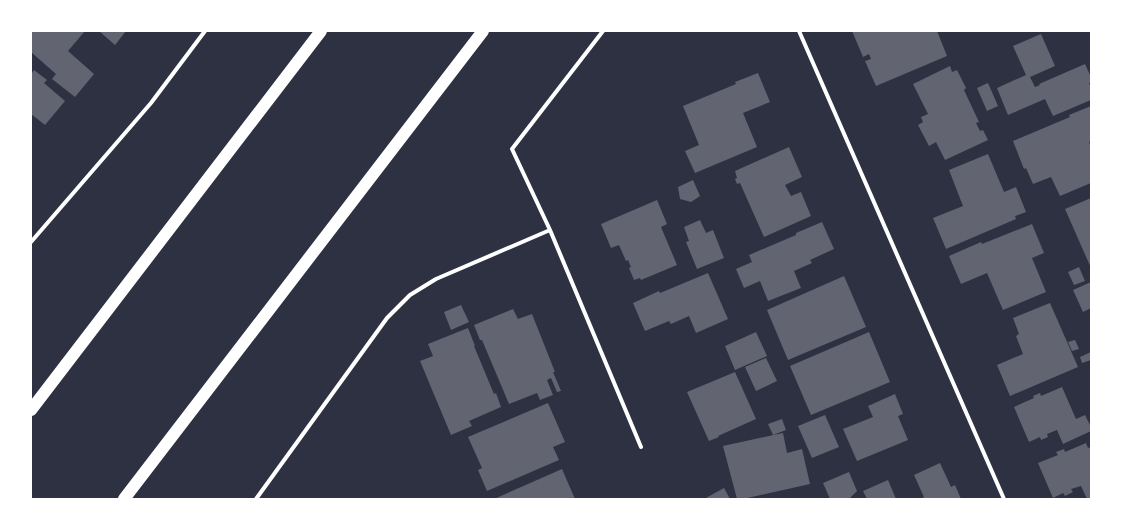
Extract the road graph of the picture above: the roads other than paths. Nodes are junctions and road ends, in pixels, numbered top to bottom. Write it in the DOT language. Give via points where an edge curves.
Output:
graph roads {
  1 [pos="205,31"];
  2 [pos="321,31"];
  3 [pos="483,31"];
  4 [pos="603,31"];
  5 [pos="798,31"];
  6 [pos="550,230"];
  7 [pos="31,242"];
  8 [pos="31,410"];
  9 [pos="641,447"];
  10 [pos="124,499"];
  11 [pos="256,499"];
  12 [pos="1004,499"];
  1 -- 7 [label="street" via="151,103"];
  2 -- 8 [label="highway"];
  3 -- 10 [label="highway"];
  4 -- 6 [label="street" via="512,149"];
  5 -- 12 [label="street"];
  6 -- 9 [label="street"];
  6 -- 11 [label="street" via="436,279 410,295 387,318"];
}
